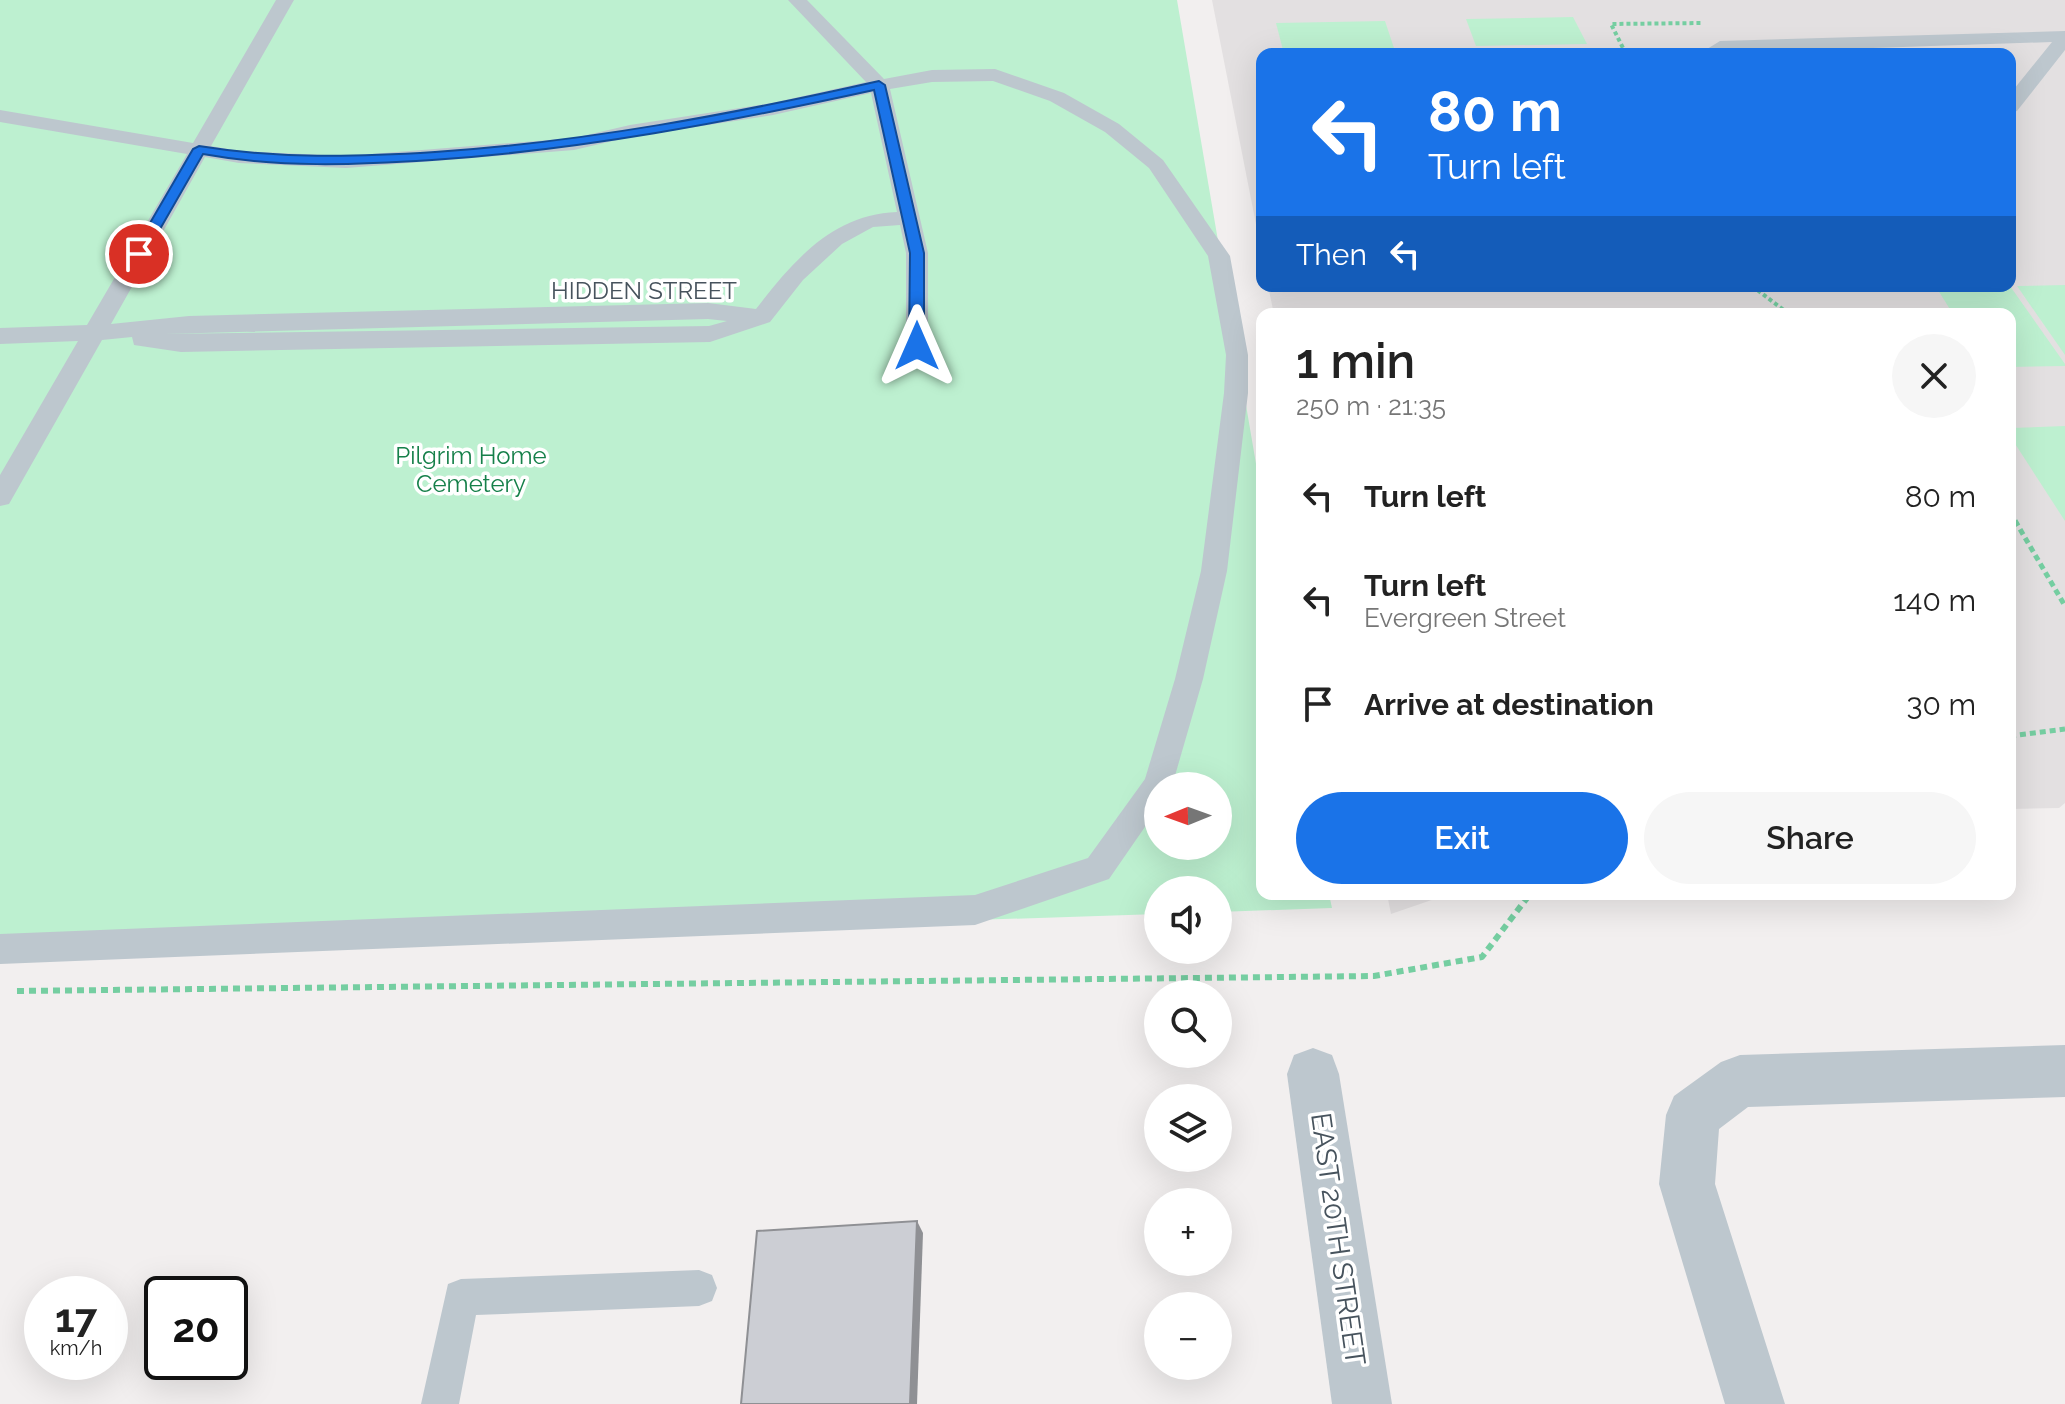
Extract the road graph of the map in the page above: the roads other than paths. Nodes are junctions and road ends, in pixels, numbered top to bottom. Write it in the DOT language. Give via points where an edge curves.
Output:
graph roads {
  1 [pos="285,0"];
  2 [pos="797,0"];
  3 [pos="2065,37"];
  4 [pos="1718,48"];
  5 [pos="879,85"];
  6 [pos="2016,96"];
  7 [pos="0,116"];
  8 [pos="199,149"];
  9 [pos="909,218"];
  10 [pos="93,333"];
  11 [pos="0,336"];
  12 [pos="917,346"];
  13 [pos="0,497"];
  14 [pos="0,949"];
  15 [pos="2065,1071"];
  16 [pos="1313,1074"];
  17 [pos="699,1288"];
  18 [pos="440,1404"];
  19 [pos="1362,1404"];
  20 [pos="1755,1404"];
  1 -- 8 [label="lane"];
  2 -- 5 [label="lane"];
  3 -- 4 [label="lane"];
  3 -- 6 [label="lane"];
  5 -- 8 [label="lane" via="773,109 527,150 346,162 239,157"];
  5 -- 9 [label="lane"];
  5 -- 14 [label="lane" via="932,76 995,75 1057,97 1112,128 1156,164 1219,256 1237,355 1214,571 1158,784 1098,869 975,910"];
  7 -- 8 [label="lane"];
  8 -- 10 [label="lane"];
  9 -- 10 [label="lane, HIDDEN STREET" via="868,221 820,248 762,317 710,334 181,344"];
  9 -- 12 [label="lane" via="917,253"];
  10 -- 11 [label="lane, HIDDEN STREET"];
  10 -- 13 [label="lane"];
  15 -- 20 [label="street" via="1740,1081 1693,1115 1687,1184"];
  16 -- 19 [label="street, EAST 20TH STREET"];
  17 -- 18 [label="lane" via="461,1297"];
}
